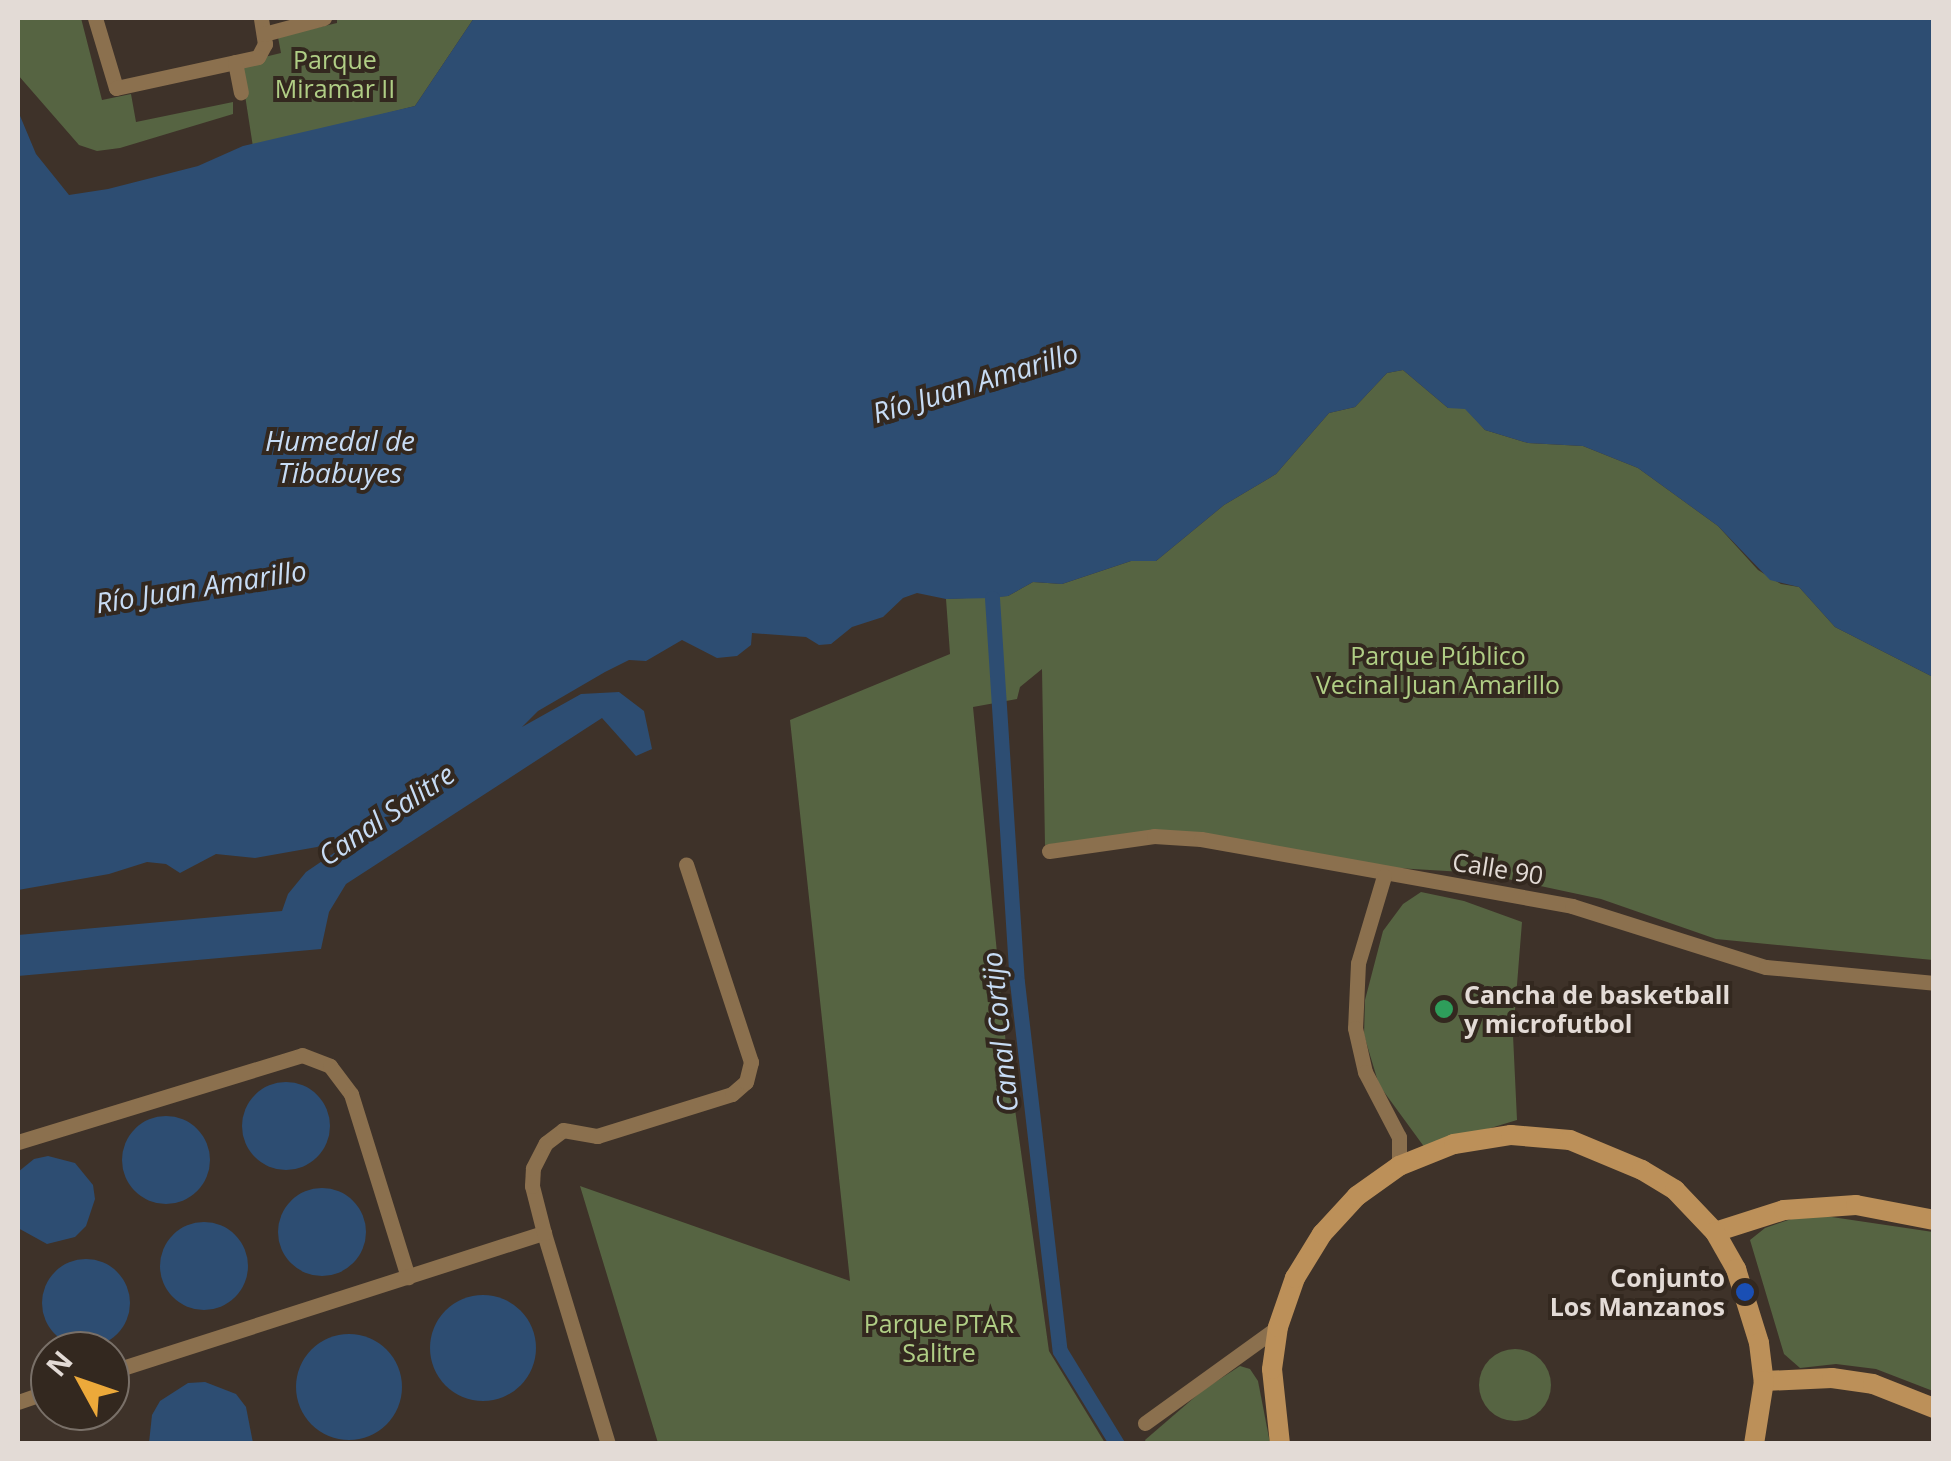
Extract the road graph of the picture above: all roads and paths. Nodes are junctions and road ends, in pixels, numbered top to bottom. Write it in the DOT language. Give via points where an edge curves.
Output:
graph roads {
  1 [pos="114,18"];
  2 [pos="324,18"];
  3 [pos="95,20"];
  4 [pos="262,26"];
  5 [pos="235,62"];
  6 [pos="241,92"];
  7 [pos="1049,851"];
  8 [pos="686,864"];
  9 [pos="1384,876"];
  10 [pos="1934,982"];
  11 [pos="18,1142"];
  12 [pos="1399,1166"];
  13 [pos="1934,1220"];
  14 [pos="1715,1232"];
  15 [pos="544,1233"];
  16 [pos="408,1277"];
  17 [pos="1278,1327"];
  18 [pos="130,1366"];
  19 [pos="1764,1381"];
  20 [pos="1934,1408"];
  21 [pos="1145,1423"];
  22 [pos="608,1444"];
  23 [pos="1280,1444"];
  24 [pos="1754,1444"];
  1 -- 3 [label="street"];
  2 -- 4 [label="street"];
  3 -- 5 [label="street" via="116,88"];
  4 -- 5 [label="street" via="262,55"];
  5 -- 6 [label="street"];
  7 -- 9 [label="street, Calle 90" via="1154,836 1201,839"];
  8 -- 15 [label="street" via="751,1062 746,1082 732,1094 597,1136 556,1134 533,1168"];
  9 -- 10 [label="street, Calle 90" via="1572,906 1766,967"];
  9 -- 12 [label="street" via="1358,963 1354,1028 1366,1072 1399,1136"];
  11 -- 16 [label="street" via="302,1055 330,1066 352,1094"];
  12 -- 14 [label="street" via="1454,1144 1512,1135 1570,1140 1674,1190"];
  12 -- 17 [label="street" via="1357,1196 1322,1234 1295,1278"];
  13 -- 14 [label="street" via="1856,1205 1784,1210"];
  14 -- 19 [label="street" via="1750,1305"];
  15 -- 16 [label="street"];
  15 -- 22 [label="street"];
  16 -- 18 [label="street"];
  17 -- 21 [label="street"];
  17 -- 23 [label="street" via="1272,1370"];
  19 -- 20 [label="street" via="1873,1384"];
  19 -- 24 [label="street"];
}
